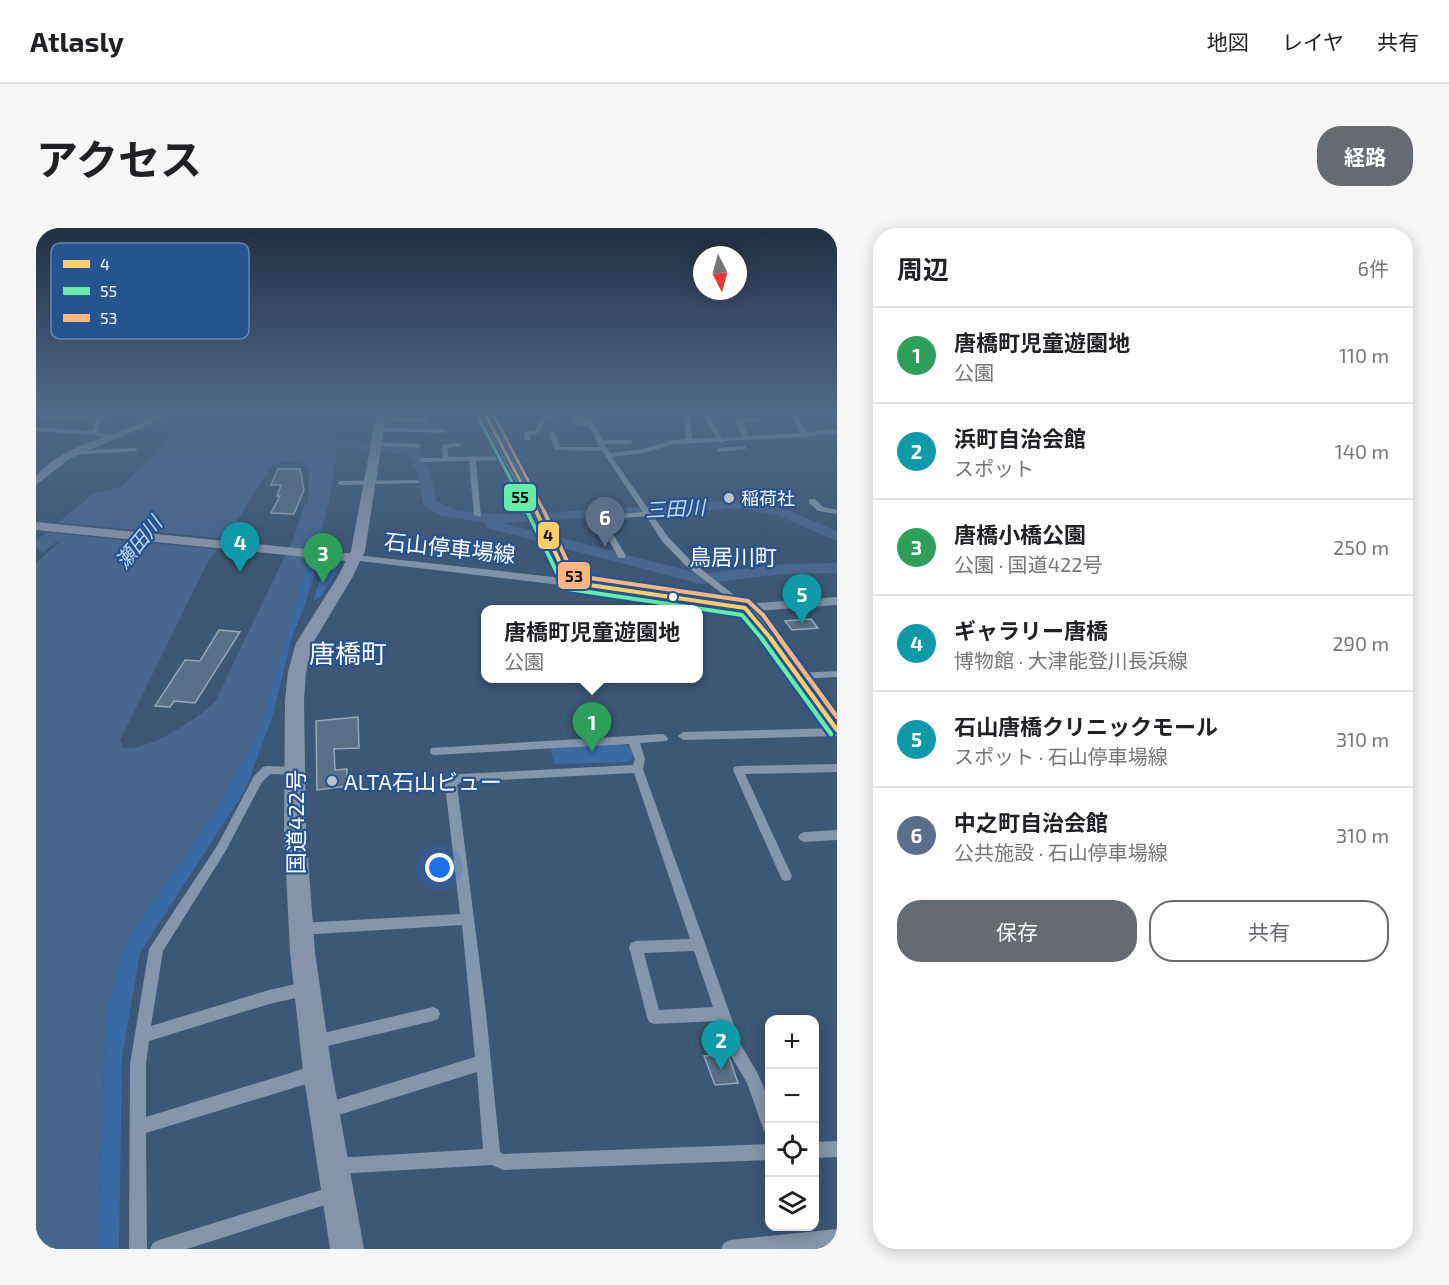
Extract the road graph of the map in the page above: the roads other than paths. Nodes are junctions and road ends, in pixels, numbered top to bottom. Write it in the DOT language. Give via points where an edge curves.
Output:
graph roads {
  1 [pos="65,458"];
  2 [pos="372,458"];
  3 [pos="472,458"];
  4 [pos="508,458"];
  5 [pos="611,458"];
  6 [pos="446,459"];
  7 [pos="422,460"];
  8 [pos="38,478"];
  9 [pos="417,482"];
  10 [pos="340,483"];
  11 [pos="369,483"];
  12 [pos="813,501"];
  13 [pos="645,511"];
  14 [pos="837,512"];
  15 [pos="478,515"];
  16 [pos="36,526"];
  17 [pos="622,556"];
  18 [pos="347,557"];
  19 [pos="569,582"];
  20 [pos="837,601"];
  21 [pos="745,608"];
  22 [pos="837,674"];
  23 [pos="798,676"];
  24 [pos="837,731"];
  25 [pos="683,736"];
  26 [pos="663,738"];
  27 [pos="633,739"];
  28 [pos="435,751"];
  29 [pos="837,768"];
  30 [pos="638,770"];
  31 [pos="295,771"];
  32 [pos="837,835"];
  33 [pos="804,837"];
  34 [pos="786,876"];
  35 [pos="467,919"];
  36 [pos="300,929"];
  37 [pos="699,945"];
  38 [pos="305,989"];
  39 [pos="433,1014"];
  40 [pos="723,1014"];
  41 [pos="142,1036"];
  42 [pos="312,1043"];
  43 [pos="483,1062"];
  44 [pos="316,1073"];
  45 [pos="323,1112"];
  46 [pos="769,1123"];
  47 [pos="138,1126"];
  48 [pos="837,1149"];
  49 [pos="819,1150"];
  50 [pos="765,1152"];
  51 [pos="492,1157"];
  52 [pos="333,1167"];
  53 [pos="338,1193"];
  54 [pos="836,1240"];
  55 [pos="138,1249"];
  56 [pos="159,1249"];
  57 [pos="347,1249"];
  58 [pos="729,1249"];
  1 -- 8 [label="main road"];
  2 -- 11 [label="highway, 国道422号"];
  3 -- 4 [label="street"];
  3 -- 6 [label="street"];
  3 -- 15 [label="street"];
  4 -- 19 [label="main road"];
  5 -- 13 [label="street"];
  6 -- 7 [label="street"];
  9 -- 11 [label="street"];
  10 -- 11 [label="street"];
  11 -- 18 [label="highway, 国道422号"];
  12 -- 14 [label="street" via="821,509"];
  13 -- 17 [label="street" via="600,518"];
  13 -- 21 [label="street" via="688,563"];
  16 -- 18 [label="main road"];
  18 -- 19 [label="main road, 石山停車場線"];
  18 -- 31 [label="highway, 国道422号" via="302,649 295,692"];
  19 -- 21 [label="main road, 石山停車場線"];
  20 -- 21 [label="main road, 石山停車場線"];
  21 -- 23 [label="main road"];
  22 -- 23 [label="street"];
  23 -- 24 [label="main road"];
  24 -- 25 [label="street"];
  26 -- 27 [label="street"];
  27 -- 28 [label="street"];
  27 -- 30 [label="street" via="640,759"];
  29 -- 34 [label="street" via="738,770"];
  30 -- 35 [label="street" via="460,778 451,782"];
  30 -- 37 [label="street"];
  31 -- 36 [label="highway, 国道422号"];
  31 -- 41 [label="street" via="267,770 258,779 221,849 156,948"];
  32 -- 33 [label="street"];
  35 -- 36 [label="street"];
  35 -- 43 [label="street"];
  36 -- 38 [label="highway, 国道422号"];
  37 -- 40 [label="street"];
  37 -- 40 [label="street" via="636,947 654,1017"];
  38 -- 41 [label="street"];
  38 -- 42 [label="highway, 国道422号"];
  39 -- 42 [label="street"];
  40 -- 46 [label="street"];
  41 -- 47 [label="street"];
  42 -- 44 [label="highway, 国道422号"];
  43 -- 45 [label="street"];
  43 -- 51 [label="street"];
  44 -- 45 [label="highway, 国道422号"];
  44 -- 47 [label="street"];
  45 -- 52 [label="highway, 国道422号"];
  47 -- 55 [label="street"];
  48 -- 49 [label="street"];
  50 -- 51 [label="street" via="503,1162"];
  51 -- 52 [label="street"];
  52 -- 53 [label="highway, 国道422号"];
  53 -- 56 [label="street"];
  53 -- 57 [label="highway, 国道422号"];
  54 -- 58 [label="street"];
}
